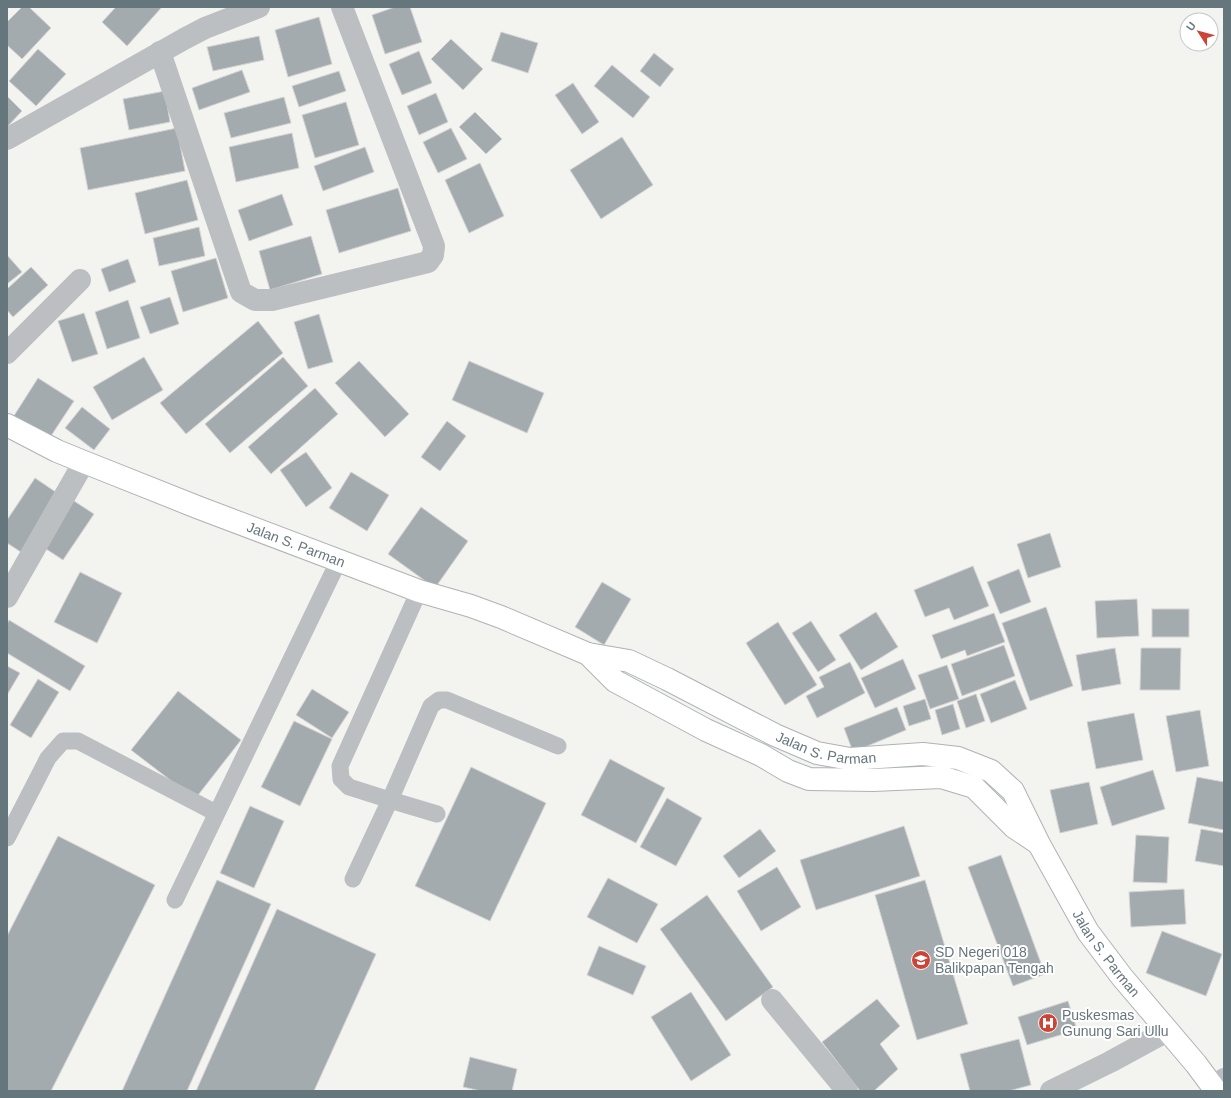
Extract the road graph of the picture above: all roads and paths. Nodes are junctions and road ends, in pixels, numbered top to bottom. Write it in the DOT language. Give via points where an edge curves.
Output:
graph roads {
  1 [pos="259,7"];
  2 [pos="342,7"];
  3 [pos="221,14"];
  4 [pos="160,52"];
  5 [pos="7,139"];
  6 [pos="80,280"];
  7 [pos="7,353"];
  8 [pos="7,425"];
  9 [pos="84,462"];
  10 [pos="339,560"];
  11 [pos="419,591"];
  12 [pos="7,596"];
  13 [pos="558,746"];
  14 [pos="390,800"];
  15 [pos="216,813"];
  16 [pos="437,814"];
  17 [pos="7,838"];
  18 [pos="353,879"];
  19 [pos="175,900"];
  20 [pos="772,1000"];
  21 [pos="1168,1031"];
  22 [pos="1224,1078"];
  23 [pos="847,1091"];
  24 [pos="1051,1091"];
  25 [pos="1216,1091"];
  26 [pos="1220,1091"];
  1 -- 3 [label="street"];
  2 -- 4 [label="street" via="434,246 433,255 428,262 272,300 255,300 241,292"];
  3 -- 4 [label="street" via="204,28"];
  4 -- 5 [label="street"];
  6 -- 7 [label="street"];
  8 -- 9 [label="main road, Jalan S. Parman"];
  9 -- 10 [label="main road, Jalan S. Parman"];
  9 -- 12 [label="street"];
  10 -- 11 [label="main road, Jalan S. Parman"];
  10 -- 15 [label="lane"];
  11 -- 14 [label="lane" via="340,766 341,779 349,788"];
  11 -- 21 [label="main road, Jalan S. Parman" via="501,617 588,654 615,681 706,730 761,755 788,771 810,779 873,780 941,776 974,787 1014,827 1039,844 1088,932"];
  13 -- 14 [label="lane" via="447,700 439,700 431,706"];
  14 -- 16 [label="lane"];
  14 -- 18 [label="lane"];
  15 -- 17 [label="lane" via="78,740 63,741 48,758"];
  15 -- 19 [label="lane"];
  20 -- 23 [label="street"];
  21 -- 24 [label="street"];
  21 -- 25 [label="main road, Jalan S. Parman"];
  22 -- 26 [label="street"];
}
